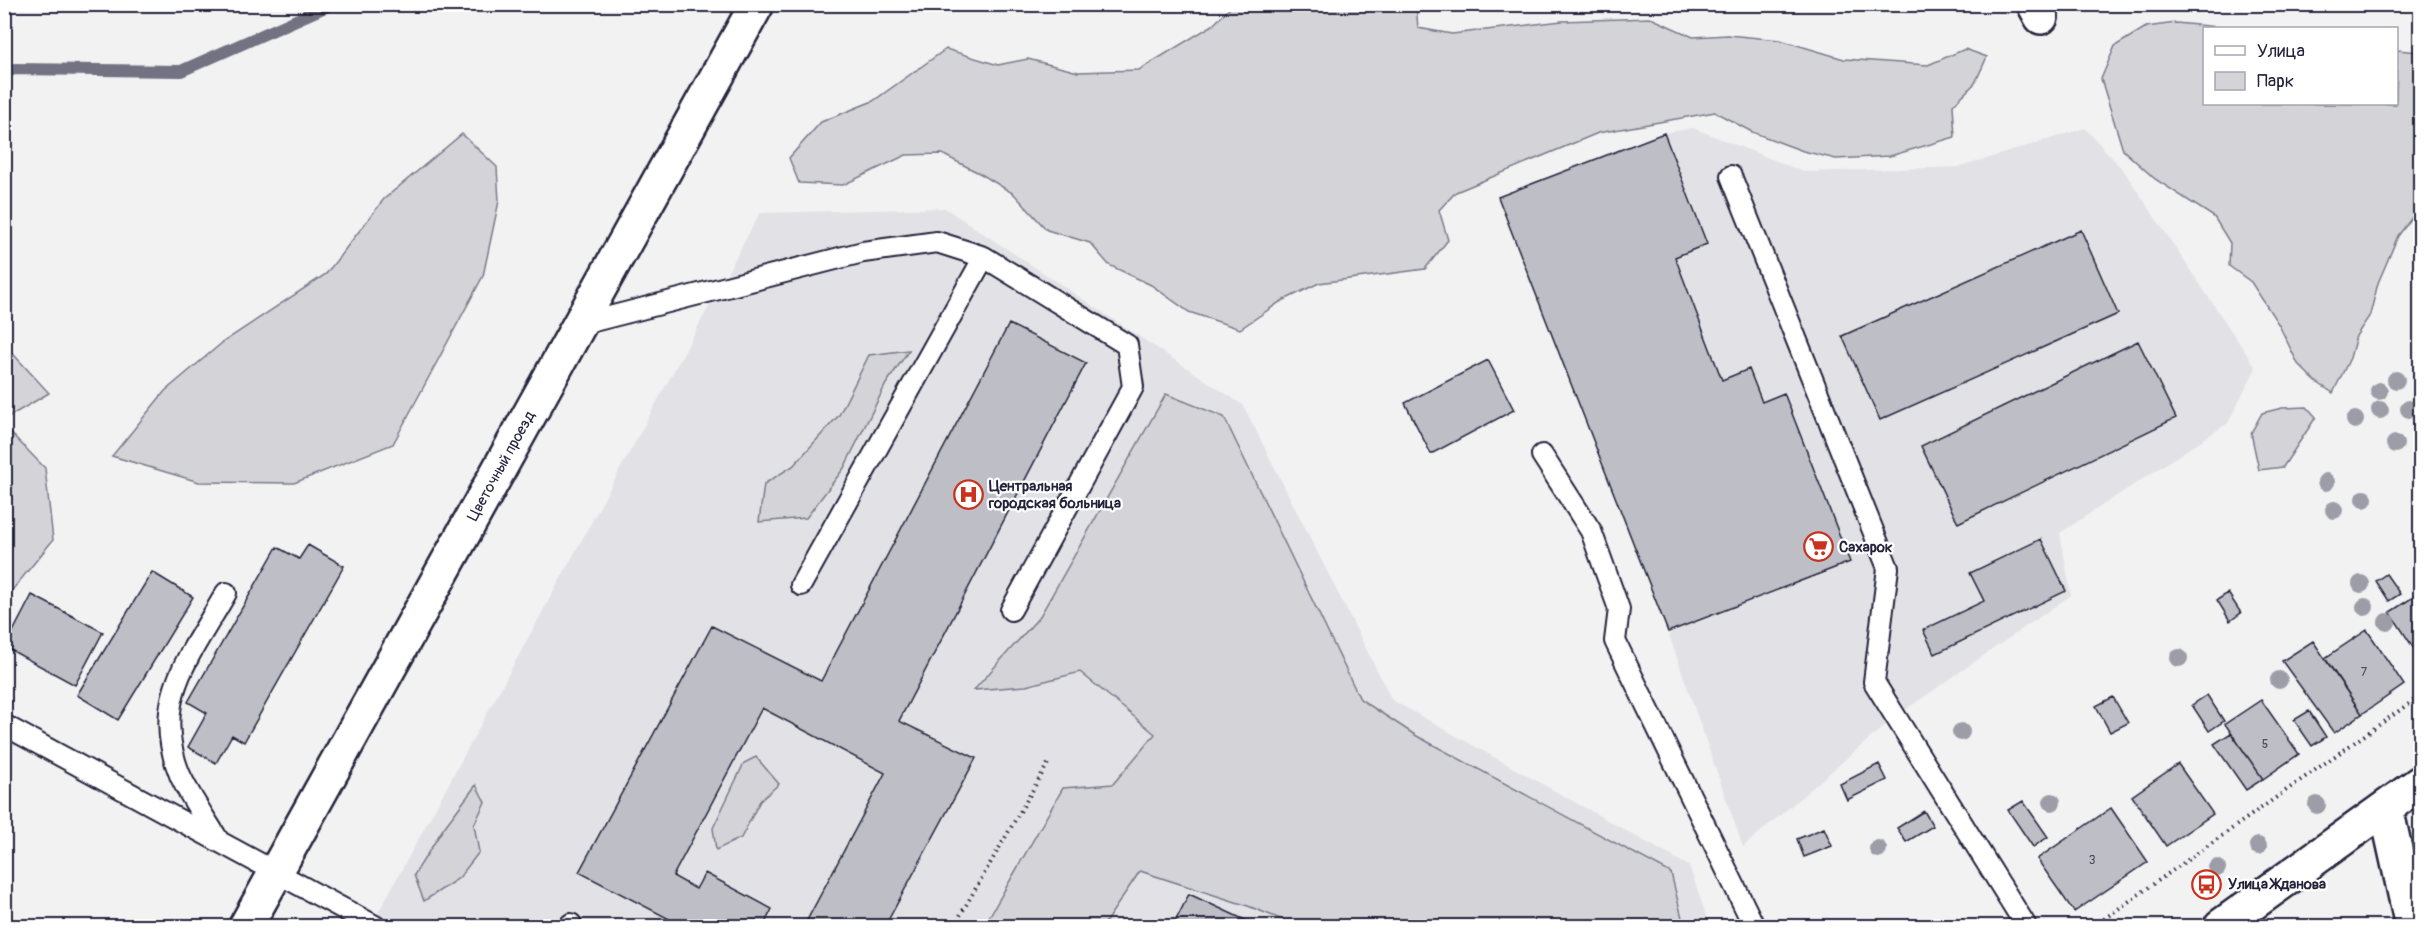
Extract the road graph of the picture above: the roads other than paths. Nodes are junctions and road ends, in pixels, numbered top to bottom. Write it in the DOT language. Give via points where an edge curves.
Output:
graph roads {
  1 [pos="758,4"];
  2 [pos="1731,176"];
  3 [pos="984,257"];
  4 [pos="582,324"];
  5 [pos="1542,455"];
  6 [pos="801,585"];
  7 [pos="226,593"];
  8 [pos="1011,610"];
  9 [pos="4,724"];
  10 [pos="2421,783"];
  11 [pos="2386,808"];
  12 [pos="217,838"];
  13 [pos="276,872"];
  14 [pos="246,927"];
  15 [pos="375,927"];
  16 [pos="1754,927"];
  17 [pos="2026,927"];
  18 [pos="2221,927"];
  19 [pos="2412,927"];
  1 -- 4 [label="street, Цветочный проезд"];
  2 -- 17 [label="lane" via="1888,568 1874,682"];
  3 -- 4 [label="lane" via="937,242 863,252"];
  3 -- 6 [label="lane"];
  3 -- 8 [label="lane" via="1127,345 1133,387"];
  4 -- 13 [label="street, Цветочный проезд"];
  5 -- 16 [label="lane" via="1592,531 1619,609 1615,641"];
  7 -- 12 [label="lane" via="182,670 170,700 168,724 181,776"];
  9 -- 12 [label="lane"];
  10 -- 11 [label="street"];
  11 -- 18 [label="street"];
  11 -- 19 [label="street"];
  12 -- 13 [label="lane"];
  13 -- 14 [label="street, Цветочный проезд"];
  13 -- 15 [label="lane"];
}
